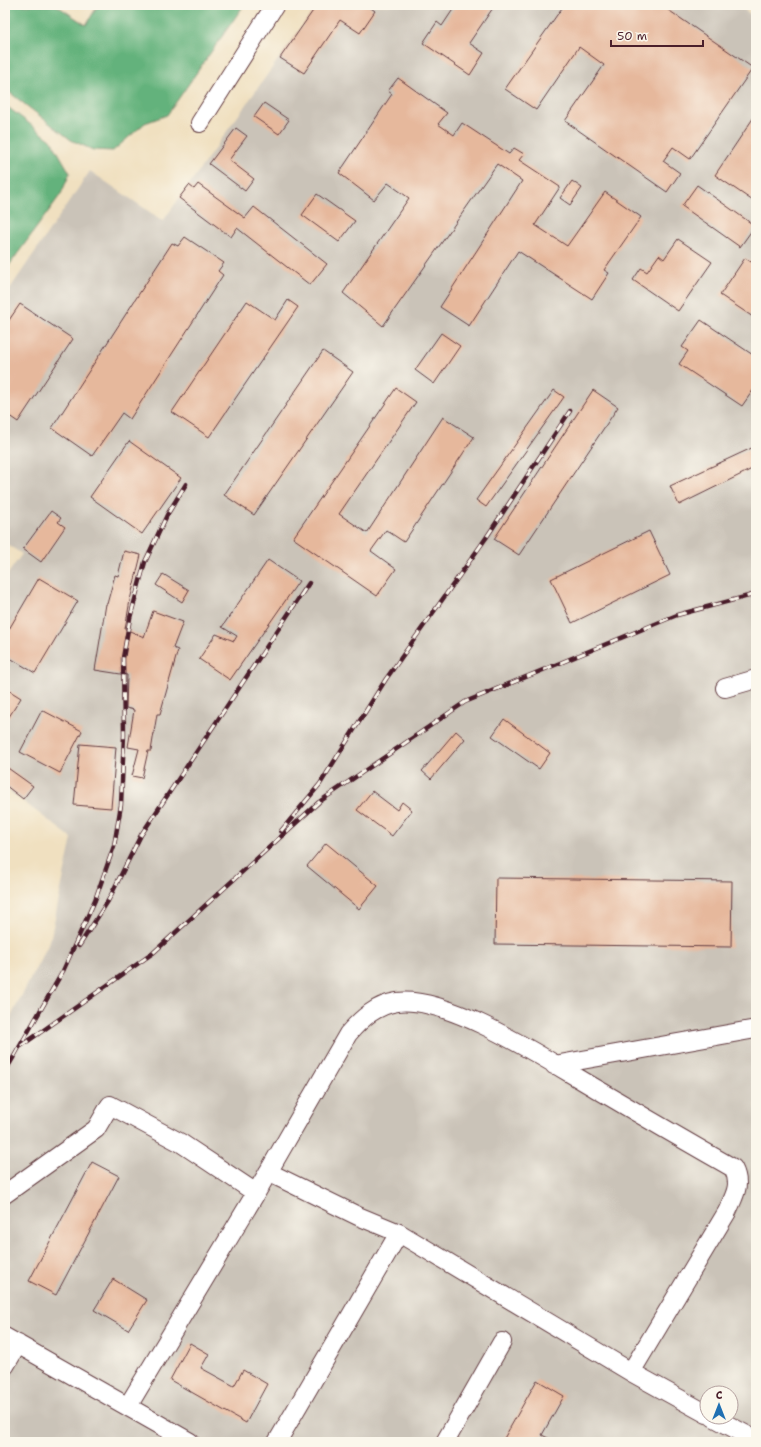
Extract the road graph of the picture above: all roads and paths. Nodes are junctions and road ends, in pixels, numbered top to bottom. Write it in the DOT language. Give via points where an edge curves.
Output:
graph roads {
  1 [pos="275,5"];
  2 [pos="200,123"];
  3 [pos="756,679"];
  4 [pos="725,688"];
  5 [pos="756,1029"];
  6 [pos="554,1064"];
  7 [pos="268,1172"];
  8 [pos="256,1193"];
  9 [pos="5,1194"];
  10 [pos="400,1233"];
  11 [pos="11,1341"];
  12 [pos="502,1342"];
  13 [pos="5,1366"];
  14 [pos="631,1372"];
  15 [pos="128,1406"];
  16 [pos="699,1410"];
  17 [pos="729,1425"];
  18 [pos="753,1437"];
  19 [pos="190,1442"];
  20 [pos="276,1442"];
  21 [pos="445,1442"];
  1 -- 2 [label="lane"];
  3 -- 4 [label="lane"];
  5 -- 6 [label="lane"];
  6 -- 7 [label="lane" via="496,1031 451,1012 424,1004 398,1002 382,1006 361,1018 348,1034"];
  6 -- 14 [label="lane" via="733,1168 738,1176 738,1189 727,1212"];
  7 -- 8 [label="lane"];
  7 -- 10 [label="lane" via="358,1216"];
  8 -- 9 [label="lane" via="181,1143 110,1105 96,1129"];
  8 -- 15 [label="lane"];
  10 -- 14 [label="lane"];
  10 -- 20 [label="lane"];
  11 -- 13 [label="lane"];
  11 -- 15 [label="lane"];
  12 -- 21 [label="lane"];
  14 -- 16 [label="lane"];
  15 -- 19 [label="lane"];
  17 -- 18 [label="lane"];
}
